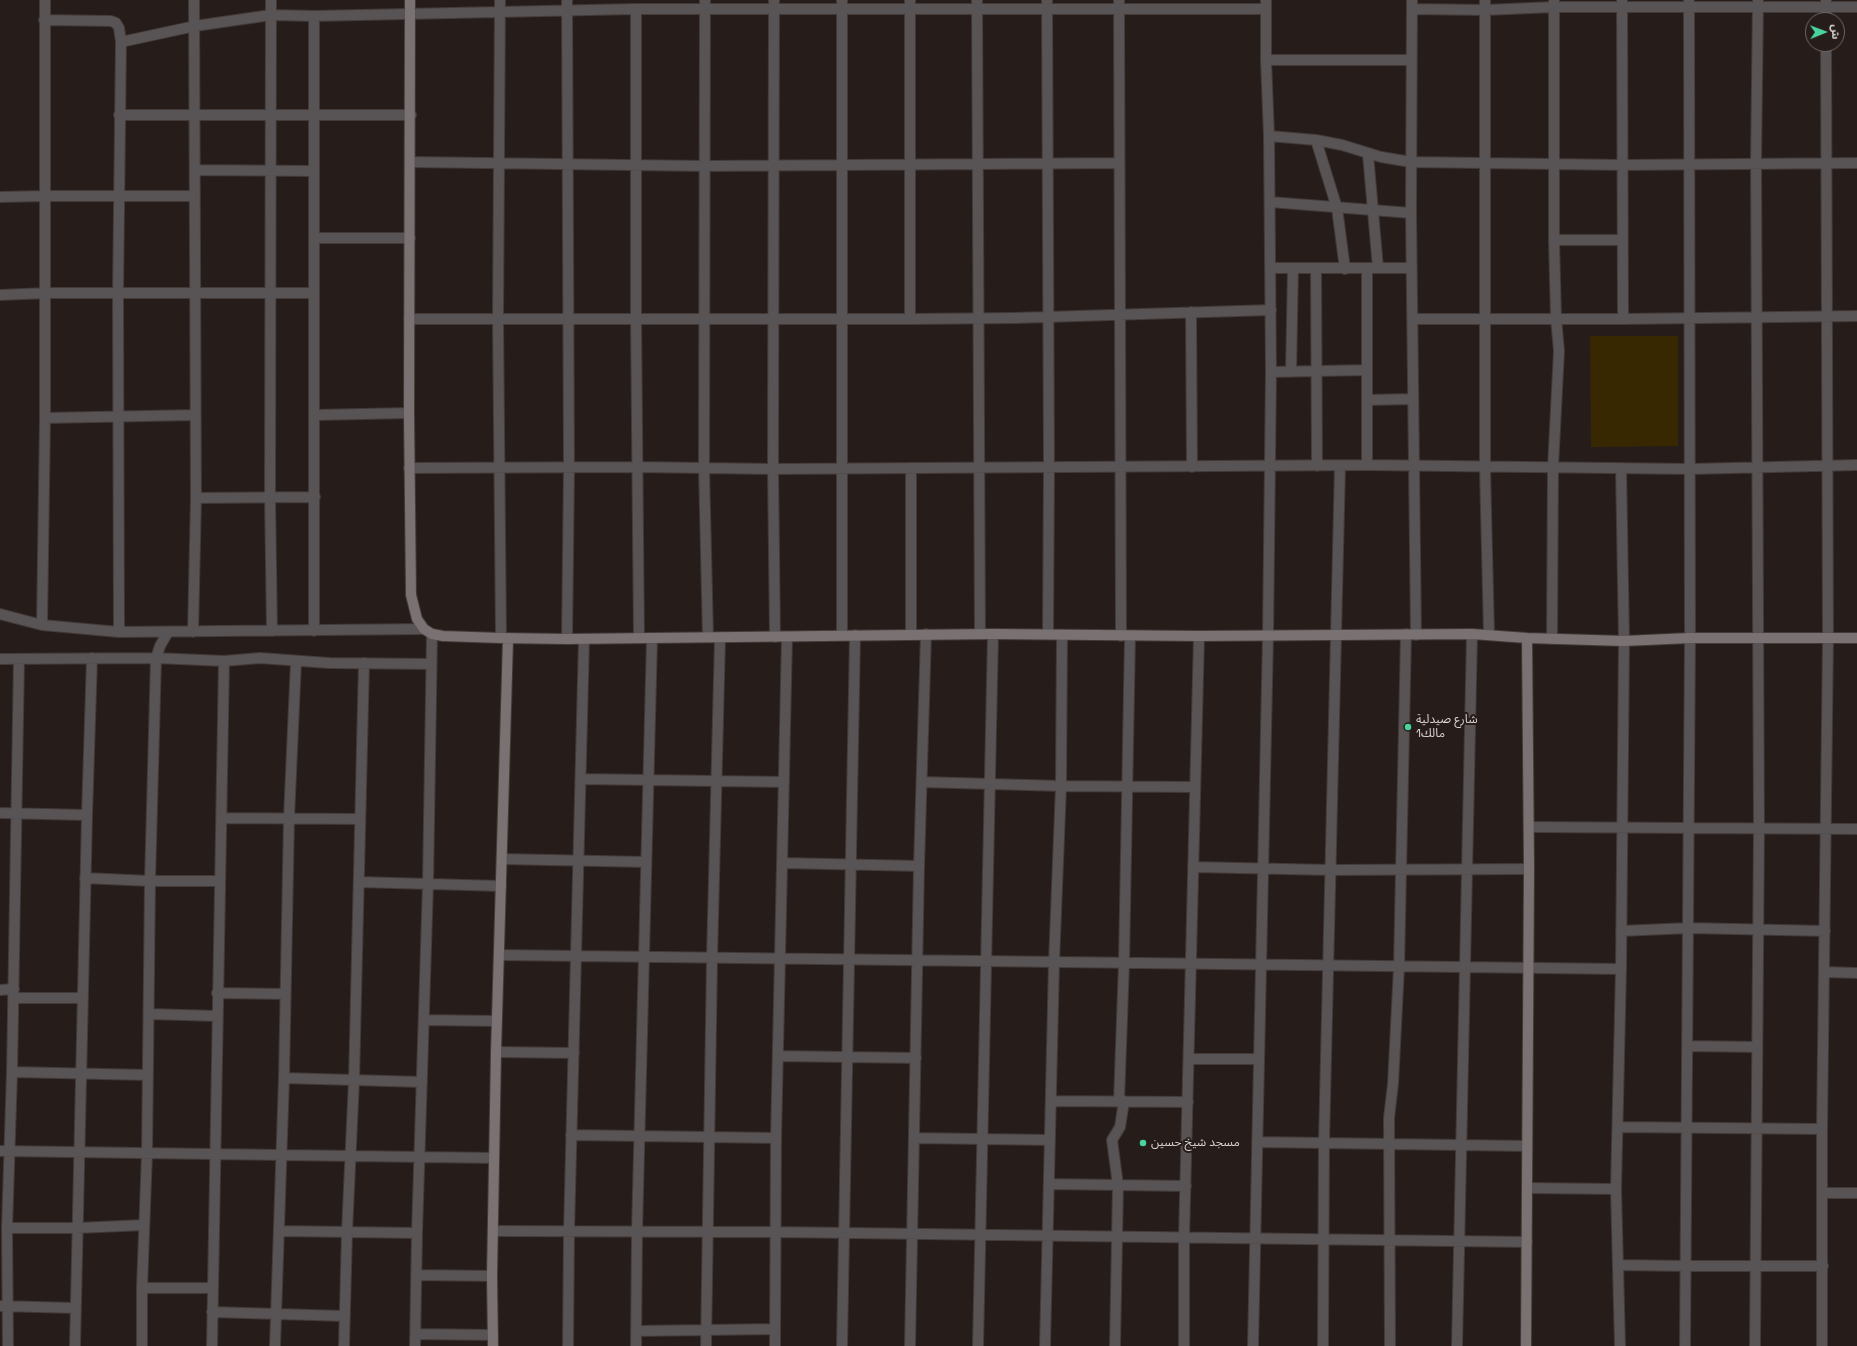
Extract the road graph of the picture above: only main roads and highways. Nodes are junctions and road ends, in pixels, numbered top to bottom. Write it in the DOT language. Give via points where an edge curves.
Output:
graph roads {
  1 [pos="410,0"];
  2 [pos="505,638"];
  3 [pos="1527,638"];
  4 [pos="1857,638"];
  5 [pos="493,1346"];
  6 [pos="1526,1346"];
  1 -- 2 [label="main road" via="408,413 411,595 417,619 428,631 443,636"];
  2 -- 3 [label="main road" via="720,638 911,634 1489,634"];
  2 -- 5 [label="main road" via="494,1158"];
  3 -- 4 [label="main road" via="1624,641 1690,638"];
  3 -- 6 [label="main road" via="1529,869"];
}
